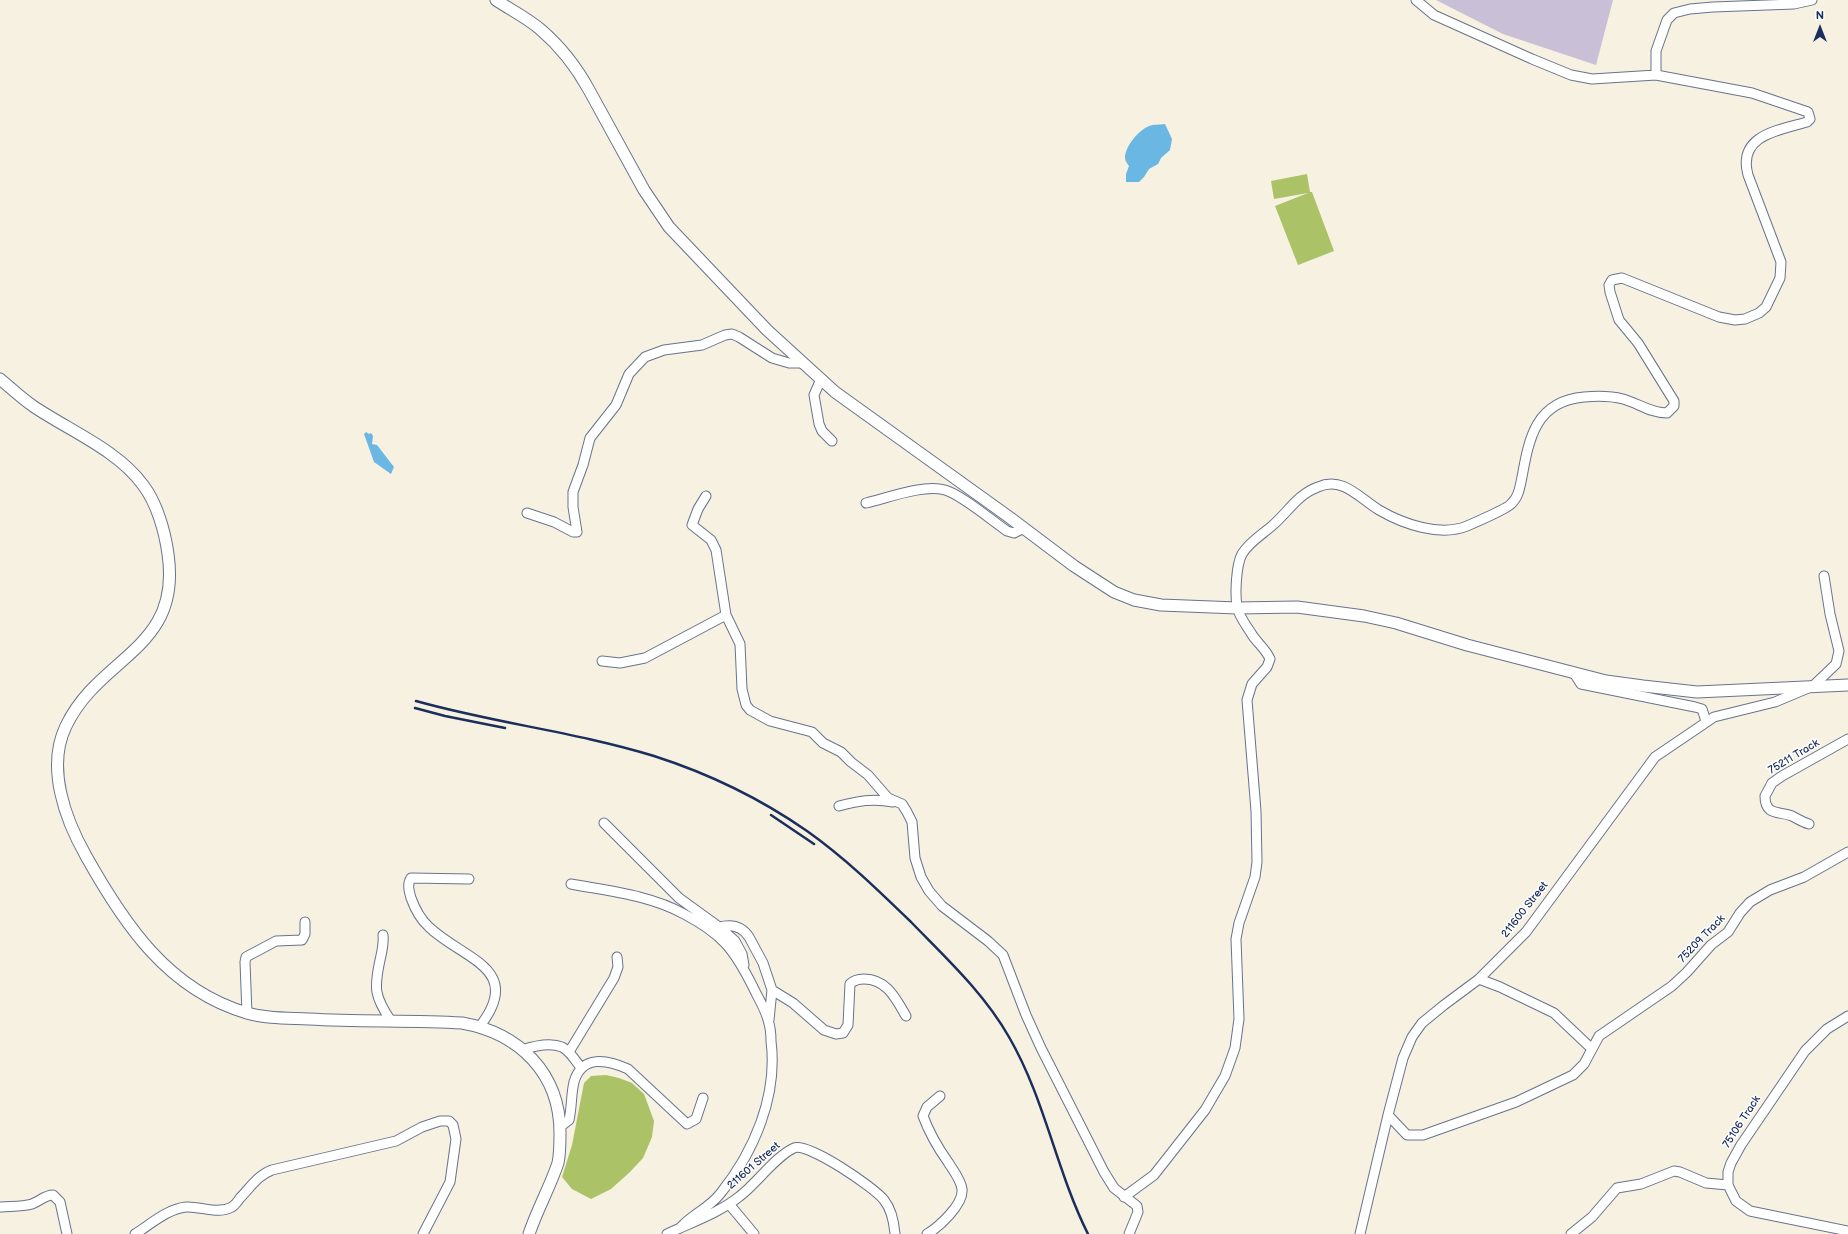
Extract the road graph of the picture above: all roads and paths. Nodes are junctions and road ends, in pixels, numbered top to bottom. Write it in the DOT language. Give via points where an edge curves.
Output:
graph roads {
  1 [pos="496,0"];
  2 [pos="1416,0"];
  3 [pos="1812,0"];
  4 [pos="1656,75"];
  5 [pos="803,363"];
  6 [pos="821,379"];
  7 [pos="0,380"];
  8 [pos="832,441"];
  9 [pos="706,496"];
  10 [pos="866,503"];
  11 [pos="527,512"];
  12 [pos="1024,528"];
  13 [pos="1824,576"];
  14 [pos="1237,608"];
  15 [pos="726,615"];
  16 [pos="602,661"];
  17 [pos="1574,673"];
  18 [pos="1848,685"];
  19 [pos="1813,686"];
  20 [pos="1706,721"];
  21 [pos="1848,739"];
  22 [pos="902,804"];
  23 [pos="839,806"];
  24 [pos="604,822"];
  25 [pos="1809,824"];
  26 [pos="1848,852"];
  27 [pos="469,879"];
  28 [pos="570,884"];
  29 [pos="305,922"];
  30 [pos="719,927"];
  31 [pos="383,935"];
  32 [pos="617,957"];
  33 [pos="745,973"];
  34 [pos="1479,979"];
  35 [pos="772,990"];
  36 [pos="247,1014"];
  37 [pos="906,1016"];
  38 [pos="1848,1016"];
  39 [pos="768,1020"];
  40 [pos="391,1021"];
  41 [pos="480,1026"];
  42 [pos="1592,1049"];
  43 [pos="522,1050"];
  44 [pos="569,1052"];
  45 [pos="581,1068"];
  46 [pos="940,1096"];
  47 [pos="702,1098"];
  48 [pos="1388,1115"];
  49 [pos="560,1127"];
  50 [pos="1728,1185"];
  51 [pos="1124,1197"];
  52 [pos="729,1204"];
  53 [pos="0,1207"];
  54 [pos="681,1227"];
  55 [pos="1848,1232"];
  56 [pos="67,1234"];
  57 [pos="135,1234"];
  58 [pos="423,1234"];
  59 [pos="529,1234"];
  60 [pos="667,1234"];
  61 [pos="754,1234"];
  62 [pos="895,1234"];
  63 [pos="927,1234"];
  64 [pos="1129,1234"];
  65 [pos="1360,1234"];
  66 [pos="1571,1234"];
  1 -- 5 [label="street" via="539,28 565,55 590,90 644,190 670,227 767,330"];
  2 -- 4 [label="street" via="1434,15 1571,75 1592,79"];
  3 -- 4 [label="street" via="1794,4 1712,6 1674,13 1667,20 1656,51"];
  4 -- 14 [label="street" via="1752,92 1804,110 1810,115 1808,122 1766,135 1753,144 1746,153 1745,165 1748,175 1780,262 1780,278 1766,307 1745,319 1735,320 1719,317 1622,278 1612,280 1609,285 1610,292 1619,320 1638,343 1674,401 1672,410 1658,413 1624,399 1607,397 1584,397 1558,403 1545,413 1531,436 1518,495 1511,504 1456,529 1432,529 1414,525 1378,509 1337,484 1317,487 1293,502 1242,554 1238,568"];
  5 -- 6 [label="street"];
  5 -- 11 [label="street" via="789,363 772,358 732,334 702,345 664,350 645,357 629,374 616,405 590,438 572,492 577,532"];
  6 -- 8 [label="street" via="814,395 818,424"];
  6 -- 12 [label="street" via="835,392"];
  7 -- 36 [label="street" via="32,405 114,458 136,476 154,506 168,554 169,579 163,614 138,647 96,683 73,712 60,744 57,763 59,783 66,813 82,850 126,923 180,980 196,992"];
  9 -- 15 [label="street" via="692,525 711,540 716,550"];
  10 -- 12 [label="street" via="916,491 944,490 1007,531 1014,533"];
  12 -- 14 [label="street" via="1096,582 1134,600 1160,605"];
  13 -- 19 [label="street" via="1839,656 1836,664"];
  14 -- 17 [label="street" via="1297,607 1364,616"];
  14 -- 51 [label="street" via="1270,659 1267,667 1252,684 1247,700 1256,811 1257,862 1236,939 1239,1019 1235,1048 1224,1076 1205,1110 1154,1175"];
  15 -- 16 [label="street" via="645,658 620,663"];
  15 -- 22 [label="street" via="740,644 742,689 750,710 770,721 812,732 823,743 841,752 868,775 888,798"];
  17 -- 19 [label="street" via="1606,681 1697,692"];
  17 -- 20 [label="street" via="1581,684 1702,709"];
  18 -- 19 [label="street"];
  19 -- 20 [label="street, 211600 Street" via="1775,702"];
  20 -- 34 [label="street, 211600 Street" via="1655,757 1526,932"];
  21 -- 25 [label="street, 75211 Track" via="1782,776 1772,783 1765,796 1768,808 1775,813 1791,816"];
  22 -- 23 [label="street" via="871,800"];
  22 -- 51 [label="street" via="912,822 915,858 924,882 942,906 1003,955 1041,1048 1104,1172 1114,1188"];
  24 -- 30 [label="street" via="679,898"];
  26 -- 42 [label="street, 75209 Track" via="1804,877 1754,899 1744,908 1728,932 1711,945 1687,972 1660,995 1602,1033"];
  27 -- 41 [label="street" via="411,878 409,892 415,910 429,927 491,974 495,982 493,1005"];
  28 -- 33 [label="street" via="650,900 683,913 727,944"];
  29 -- 36 [label="street" via="302,940 276,941 246,957"];
  30 -- 33 [label="street" via="739,947"];
  30 -- 35 [label="street" via="732,925 747,933 763,963"];
  31 -- 40 [label="street" via="375,982 381,1007"];
  32 -- 44 [label="street" via="618,967 614,978"];
  33 -- 39 [label="street"];
  34 -- 42 [label="street" via="1554,1013"];
  34 -- 48 [label="street, 211600 Street" via="1422,1023 1412,1037 1403,1058"];
  35 -- 37 [label="street" via="793,1003 824,1030 836,1034 843,1033 848,1025 850,984 859,979 876,981 886,986"];
  35 -- 39 [label="street"];
  36 -- 40 [label="street" via="265,1017"];
  38 -- 50 [label="street, 75106 Track" via="1827,1029 1805,1051 1741,1145 1728,1172"];
  39 -- 54 [label="street" via="773,1066 771,1086 758,1133 720,1195"];
  40 -- 41 [label="street"];
  41 -- 43 [label="street" via="499,1034"];
  42 -- 48 [label="street, 75209 Track" via="1584,1064 1568,1078 1516,1102 1423,1135 1407,1135"];
  43 -- 44 [label="street" via="548,1045 562,1047"];
  43 -- 49 [label="street" via="545,1075 560,1114"];
  44 -- 45 [label="street"];
  45 -- 47 [label="street" via="587,1063 601,1061 628,1069 686,1124 696,1119"];
  45 -- 49 [label="street" via="574,1082 569,1120"];
  46 -- 63 [label="street" via="927,1107 923,1116 959,1181 962,1195 942,1223"];
  48 -- 65 [label="street, 211600 Street"];
  49 -- 59 [label="street" via="558,1163"];
  50 -- 55 [label="street" via="1736,1201 1750,1211"];
  50 -- 66 [label="street" via="1706,1183 1674,1171 1641,1184 1621,1187 1613,1192 1590,1219"];
  51 -- 64 [label="street" via="1134,1202 1138,1212"];
  52 -- 54 [label="street, 211601 Street"];
  52 -- 61 [label="street"];
  52 -- 62 [label="street, 211601 Street" via="788,1152 794,1148 805,1148 836,1164 883,1199 891,1210"];
  53 -- 56 [label="street" via="30,1204 47,1195 53,1195 60,1202"];
  54 -- 60 [label="street, 211601 Street"];
  57 -- 58 [label="street" via="176,1209 188,1207 214,1210 232,1207 255,1182 272,1170 396,1141 422,1127 449,1121 453,1125 456,1139 450,1182"];
}
